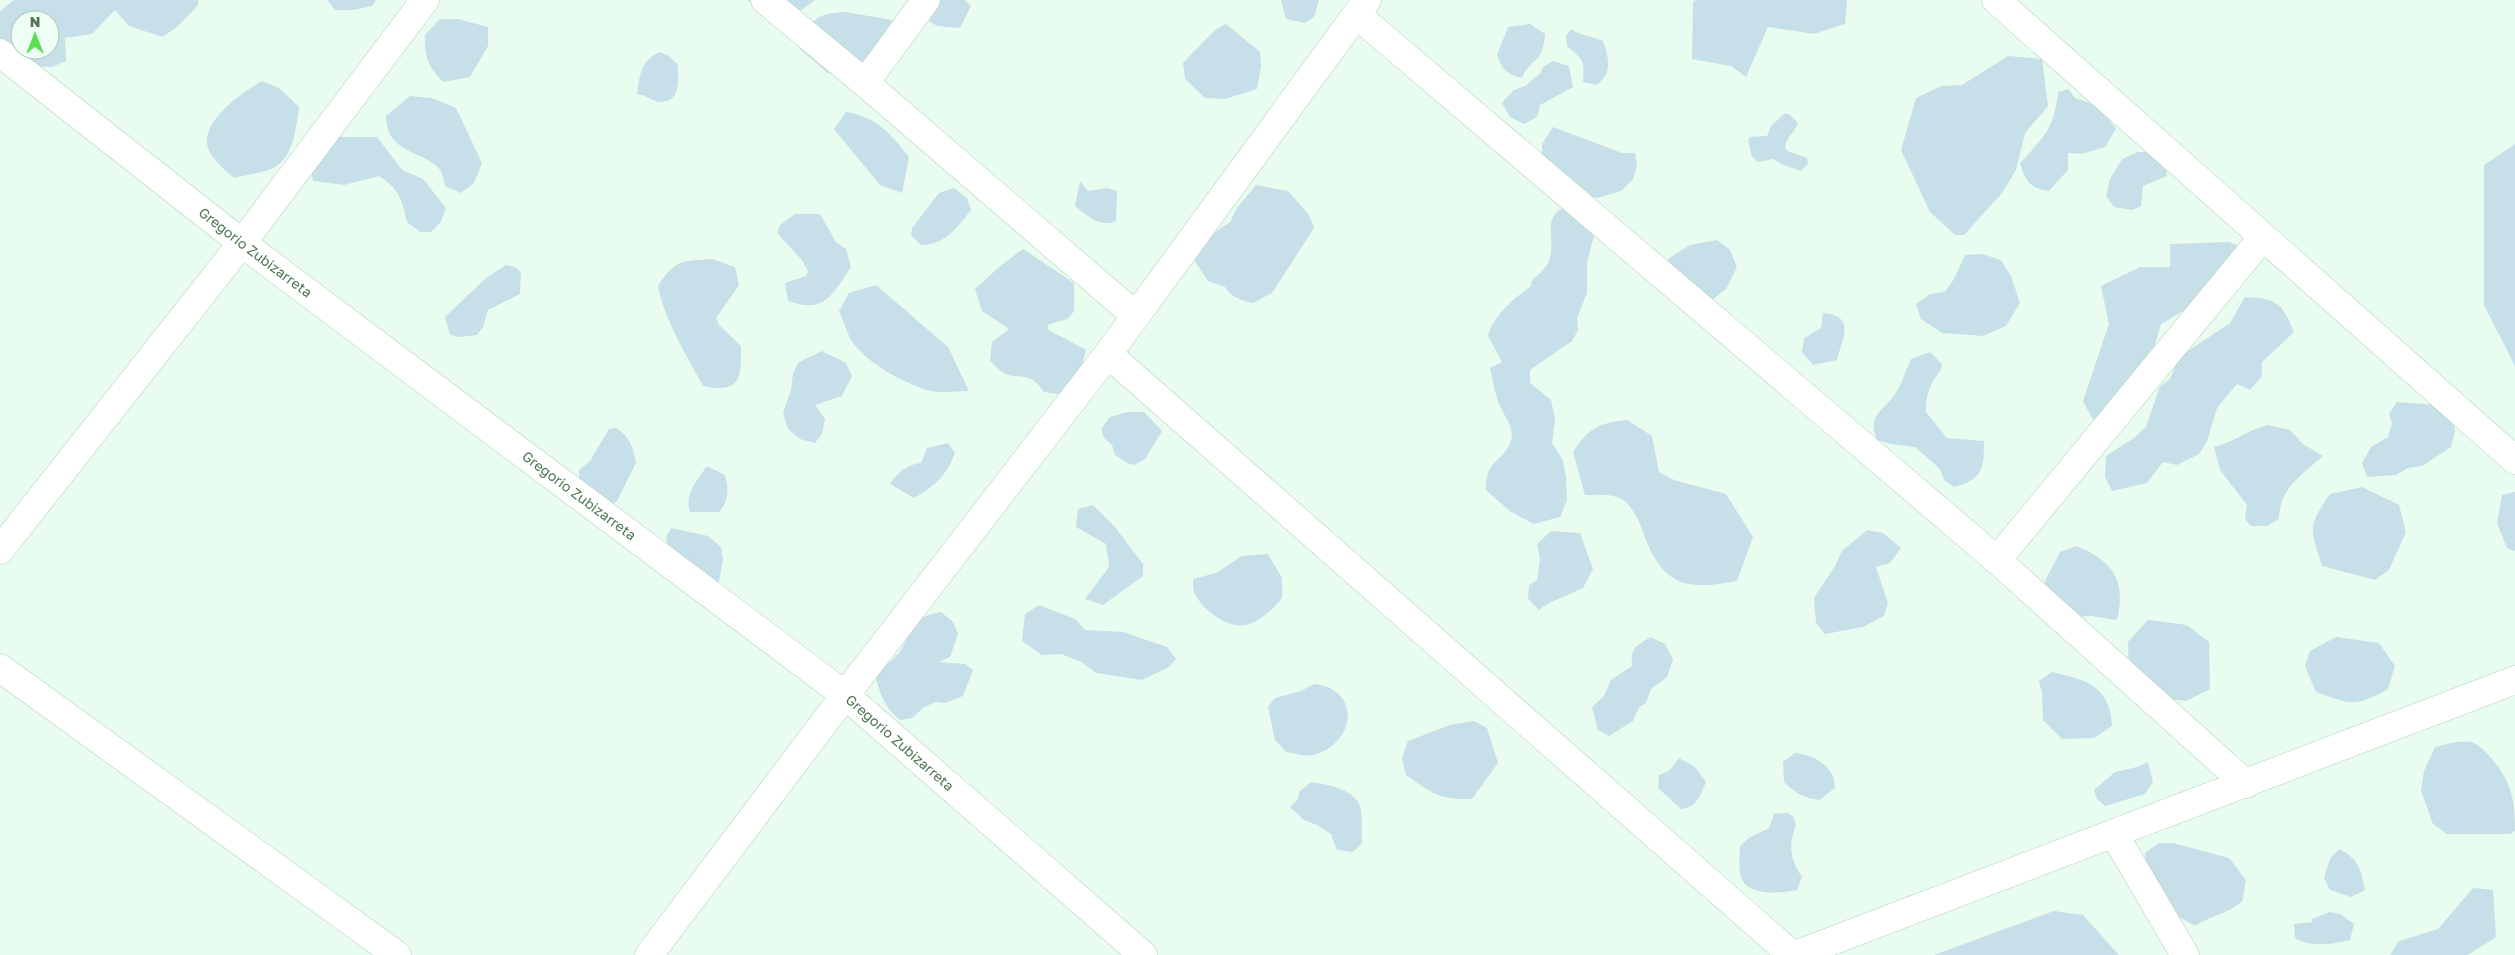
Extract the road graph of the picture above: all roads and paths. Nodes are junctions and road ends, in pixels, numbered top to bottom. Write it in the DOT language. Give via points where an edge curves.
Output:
graph roads {
  1 [pos="425,0"];
  2 [pos="765,0"];
  3 [pos="926,0"];
  4 [pos="1996,0"];
  5 [pos="1362,8"];
  6 [pos="0,53"];
  7 [pos="865,83"];
  8 [pos="2263,237"];
  9 [pos="242,243"];
  10 [pos="1136,316"];
  11 [pos="1108,354"];
  12 [pos="2515,460"];
  13 [pos="0,550"];
  14 [pos="1997,560"];
  15 [pos="0,668"];
  16 [pos="2511,690"];
  17 [pos="845,695"];
  18 [pos="2246,784"];
  19 [pos="2114,834"];
  20 [pos="397,955"];
  21 [pos="649,955"];
  22 [pos="1143,955"];
  23 [pos="1794,955"];
  24 [pos="2185,955"];
  1 -- 9 [label="street"];
  2 -- 7 [label="street"];
  3 -- 7 [label="street"];
  4 -- 8 [label="street"];
  5 -- 10 [label="street"];
  5 -- 14 [label="street"];
  6 -- 9 [label="street, Gregorio Zubizarreta"];
  7 -- 10 [label="street"];
  8 -- 12 [label="street"];
  8 -- 14 [label="street"];
  9 -- 13 [label="street"];
  9 -- 17 [label="street, Gregorio Zubizarreta"];
  10 -- 11 [label="street"];
  11 -- 17 [label="street"];
  11 -- 23 [label="street"];
  14 -- 18 [label="street"];
  15 -- 20 [label="street"];
  16 -- 18 [label="street"];
  17 -- 21 [label="street"];
  17 -- 22 [label="street, Gregorio Zubizarreta"];
  18 -- 19 [label="street"];
  19 -- 23 [label="street"];
  19 -- 24 [label="street"];
}
